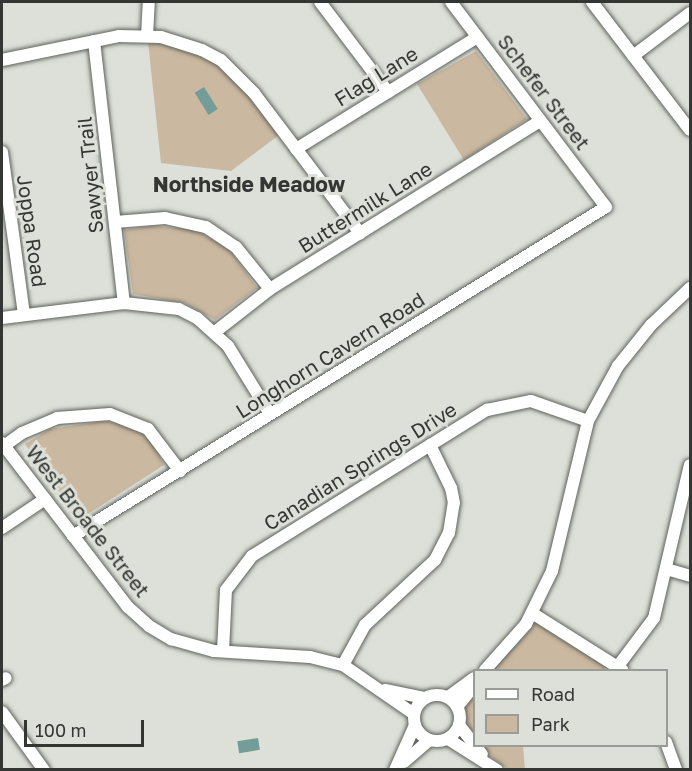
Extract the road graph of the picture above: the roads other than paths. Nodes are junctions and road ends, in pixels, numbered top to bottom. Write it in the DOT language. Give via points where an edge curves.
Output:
graph roads {
  1 [pos="149,2"];
  2 [pos="320,2"];
  3 [pos="451,2"];
  4 [pos="592,2"];
  5 [pos="690,13"];
  6 [pos="147,36"];
  7 [pos="477,37"];
  8 [pos="94,41"];
  9 [pos="633,56"];
  10 [pos="2,60"];
  11 [pos="388,92"];
  12 [pos="540,121"];
  13 [pos="690,130"];
  14 [pos="296,149"];
  15 [pos="2,152"];
  16 [pos="606,207"];
  17 [pos="115,222"];
  18 [pos="360,233"];
  19 [pos="270,288"];
  20 [pos="690,288"];
  21 [pos="124,303"];
  22 [pos="24,315"];
  23 [pos="2,318"];
  24 [pos="215,332"];
  25 [pos="270,414"];
  26 [pos="588,422"];
  27 [pos="3,444"];
  28 [pos="430,445"];
  29 [pos="690,465"];
  30 [pos="180,471"];
  31 [pos="45,499"];
  32 [pos="2,528"];
  33 [pos="73,536"];
  34 [pos="666,569"];
  35 [pos="690,576"];
  36 [pos="532,613"];
  37 [pos="224,651"];
  38 [pos="343,665"];
  39 [pos="620,668"];
  40 [pos="486,669"];
  41 [pos="473,679"];
  42 [pos="473,687"];
  43 [pos="382,689"];
  44 [pos="448,697"];
  45 [pos="425,698"];
  46 [pos="458,707"];
  47 [pos="2,712"];
  48 [pos="414,719"];
  49 [pos="459,725"];
  50 [pos="448,739"];
  51 [pos="429,740"];
  52 [pos="473,742"];
  53 [pos="478,747"];
  54 [pos="668,747"];
  55 [pos="496,769"];
  56 [pos="44,770"];
  57 [pos="396,770"];
  58 [pos="676,770"];
  1 -- 6 [label="street"];
  2 -- 11 [label="street"];
  3 -- 7 [label="street, Schefer Street"];
  4 -- 9 [label="street"];
  5 -- 9 [label="street"];
  6 -- 8 [label="street"];
  6 -- 14 [label="street" via="182,41 220,60 254,93"];
  7 -- 11 [label="street, Flag Lane"];
  7 -- 12 [label="street, Schefer Street"];
  8 -- 10 [label="street"];
  8 -- 17 [label="street, Sawyer Trail"];
  9 -- 13 [label="street"];
  11 -- 14 [label="street, Flag Lane"];
  12 -- 16 [label="street, Schefer Street"];
  12 -- 18 [label="street, Buttermilk Lane"];
  14 -- 18 [label="street"];
  15 -- 22 [label="street, Joppa Road"];
  16 -- 25 [label="street, Longhorn Cavern Road"];
  17 -- 19 [label="street" via="165,218 206,227 236,248"];
  17 -- 21 [label="street, Sawyer Trail"];
  18 -- 19 [label="street, Buttermilk Lane"];
  19 -- 24 [label="street, Buttermilk Lane"];
  20 -- 26 [label="street" via="651,325 618,366"];
  21 -- 22 [label="street"];
  21 -- 24 [label="street" via="179,309"];
  22 -- 23 [label="street"];
  24 -- 25 [label="street"];
  25 -- 30 [label="street, Longhorn Cavern Road"];
  26 -- 28 [label="street, Canadian Springs Drive" via="531,400 509,403 487,410"];
  26 -- 36 [label="street" via="552,572"];
  27 -- 30 [label="street" via="57,418 110,414 148,429"];
  27 -- 31 [label="street, West Broade Street"];
  28 -- 37 [label="street, Canadian Springs Drive" via="252,556 239,569 226,590"];
  28 -- 38 [label="street" via="451,488 454,503 449,533 435,560 365,625"];
  29 -- 34 [label="street"];
  30 -- 33 [label="street, Longhorn Cavern Road"];
  31 -- 32 [label="street"];
  31 -- 33 [label="street, West Broade Street"];
  33 -- 37 [label="street, West Broade Street" via="128,607 149,626 171,639"];
  34 -- 35 [label="street"];
  34 -- 39 [label="street" via="654,618"];
  36 -- 39 [label="street"];
  36 -- 40 [label="street"];
  37 -- 38 [label="street, West Broade Street" via="310,657"];
  38 -- 43 [label="street, West Broade Street"];
  41 -- 44 [label="street"];
  42 -- 46 [label="street"];
  43 -- 45 [label="street, West Broade Street"];
  43 -- 48 [label="street, West Broade Street"];
  44 -- 45 [label="street"];
  44 -- 46 [label="street"];
  45 -- 48 [label="street"];
  46 -- 49 [label="street"];
  47 -- 56 [label="street"];
  48 -- 51 [label="street"];
  48 -- 57 [label="street"];
  49 -- 50 [label="street"];
  49 -- 52 [label="street"];
  50 -- 51 [label="street"];
  50 -- 55 [label="street"];
  51 -- 57 [label="street"];
  53 -- 55 [label="street"];
  54 -- 58 [label="street"];
}
